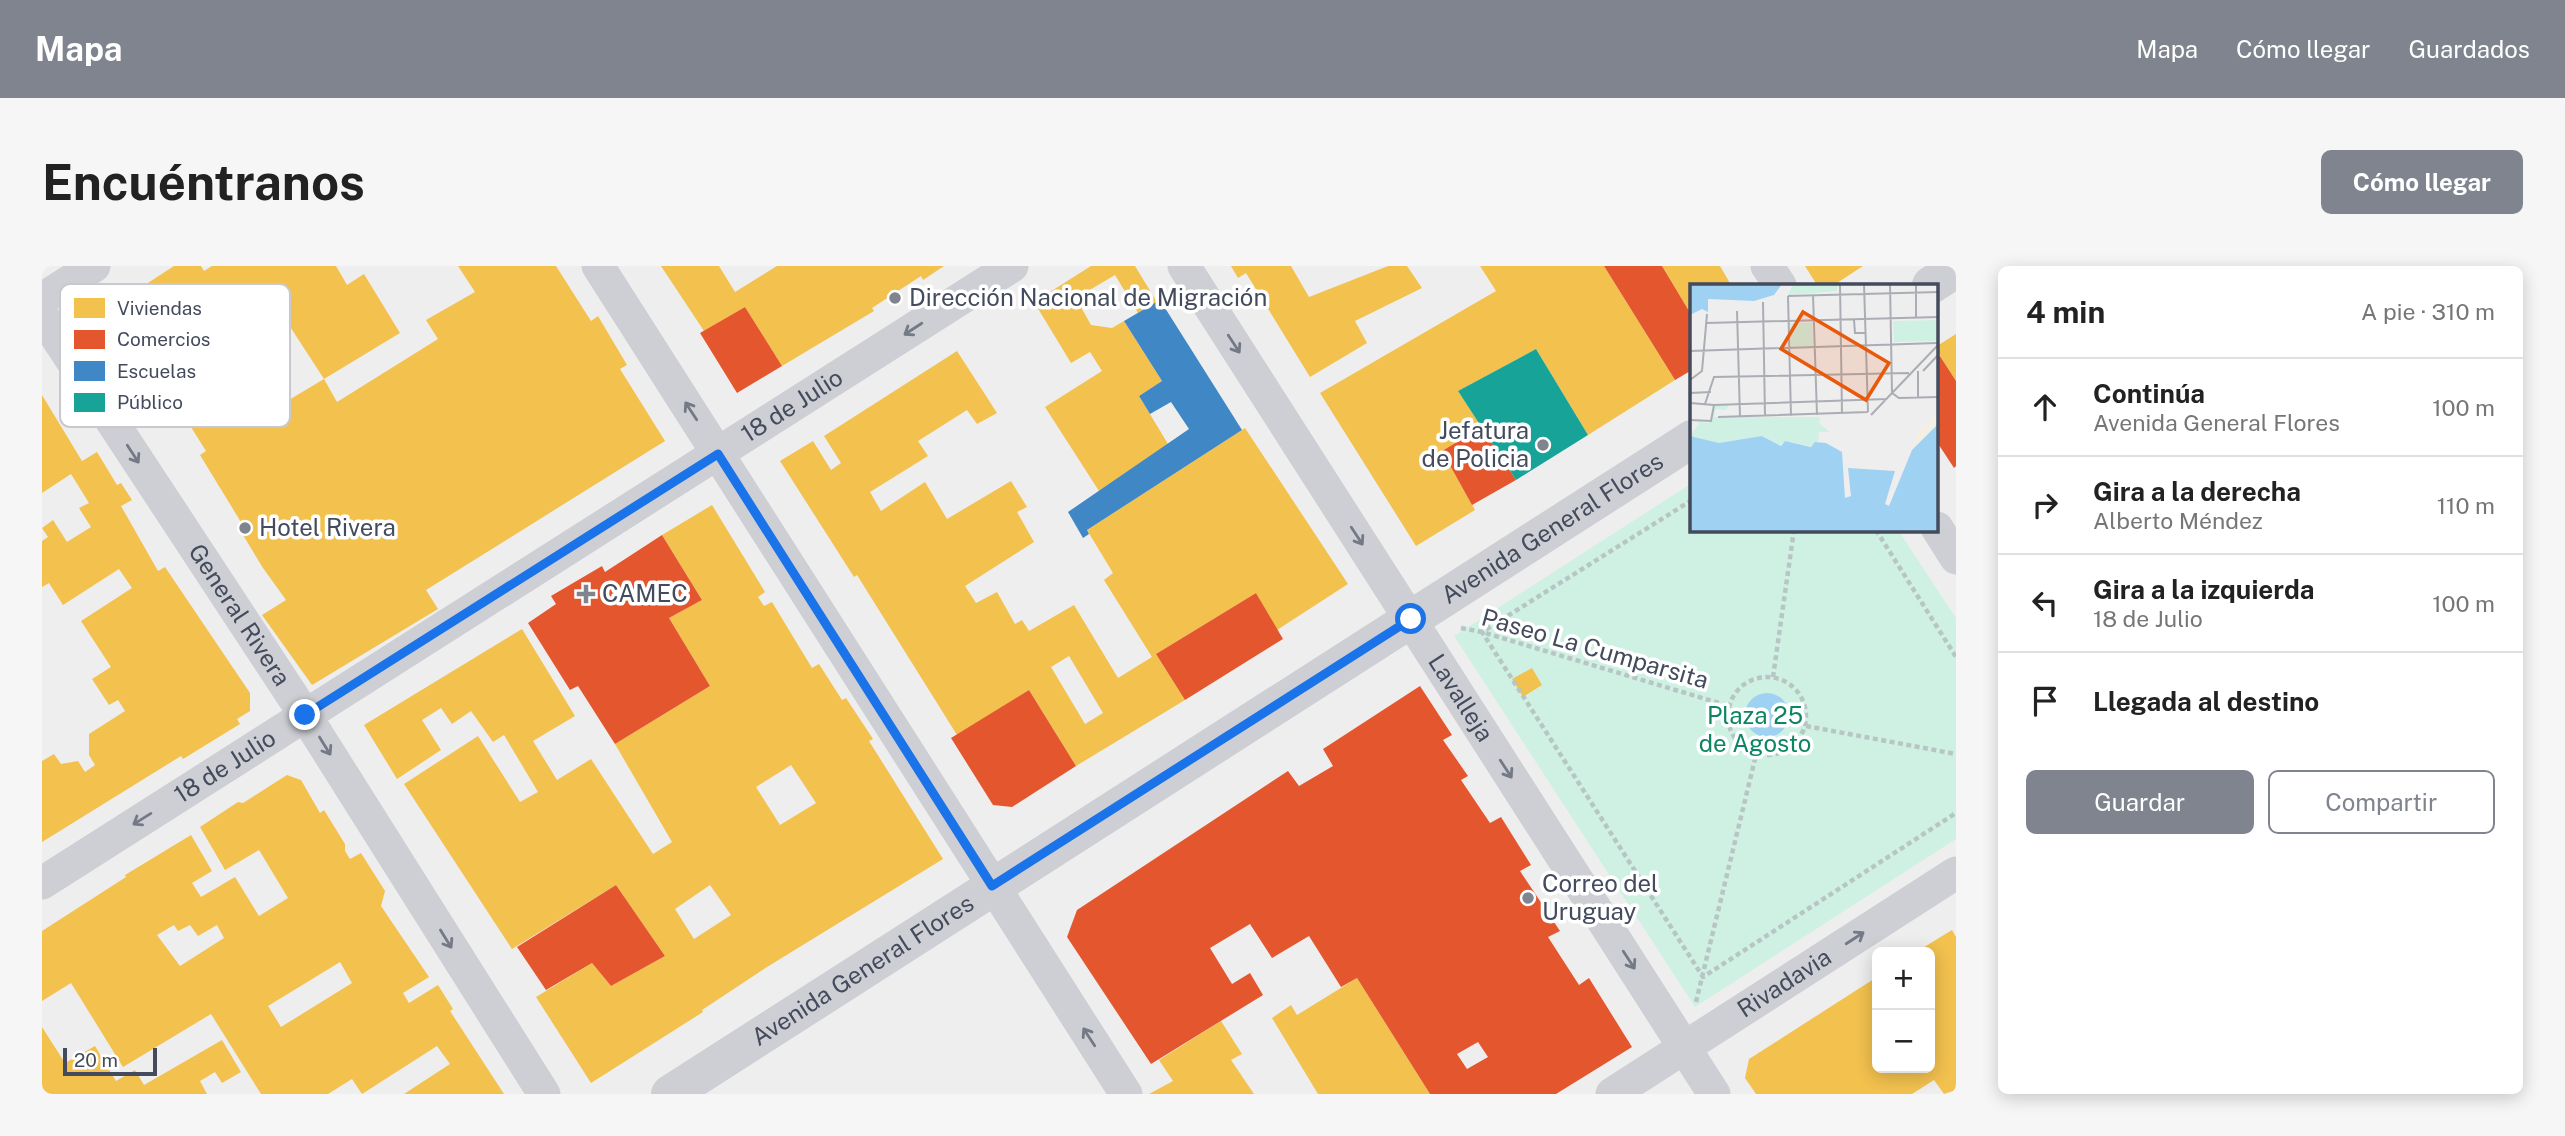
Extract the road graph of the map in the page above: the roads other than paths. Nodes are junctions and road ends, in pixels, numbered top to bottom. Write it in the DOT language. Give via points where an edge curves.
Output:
graph roads {
  1 [pos="94,266"];
  2 [pos="598,266"];
  3 [pos="1012,266"];
  4 [pos="1184,266"];
  5 [pos="1768,266"];
  6 [pos="1956,269"];
  7 [pos="66,284"];
  8 [pos="1779,284"];
  9 [pos="1933,284"];
  10 [pos="60,288"];
  11 [pos="42,299"];
  12 [pos="42,315"];
  13 [pos="60,342"];
  14 [pos="116,427"];
  15 [pos="1690,440"];
  16 [pos="718,454"];
  17 [pos="1938,530"];
  18 [pos="1956,558"];
  19 [pos="1411,619"];
  20 [pos="305,715"];
  21 [pos="1956,873"];
  22 [pos="42,883"];
  23 [pos="992,886"];
  24 [pos="1685,1048"];
  25 [pos="544,1094"];
  26 [pos="670,1094"];
  27 [pos="1126,1094"];
  28 [pos="1612,1094"];
  29 [pos="1714,1094"];
  1 -- 7 [label="street"];
  16 -- 2 [label="street, one-way"];
  3 -- 16 [label="street, 18 de Julio, one-way"];
  4 -- 19 [label="street, Lavalleja, one-way"];
  5 -- 8 [label="street"];
  6 -- 9 [label="street"];
  10 -- 11 [label="street"];
  12 -- 13 [label="street, General Rivera, one-way"];
  14 -- 20 [label="street, General Rivera, one-way"];
  15 -- 19 [label="street, Avenida General Flores"];
  16 -- 20 [label="street, 18 de Julio"];
  16 -- 23 [label="street"];
  17 -- 18 [label="street"];
  19 -- 23 [label="street, Avenida General Flores"];
  19 -- 24 [label="street, Lavalleja, one-way"];
  20 -- 22 [label="street, 18 de Julio, one-way"];
  20 -- 25 [label="street, General Rivera, one-way"];
  24 -- 21 [label="street, Rivadavia, one-way"];
  23 -- 26 [label="street, Avenida General Flores"];
  27 -- 23 [label="street, one-way"];
  24 -- 28 [label="street, Rivadavia"];
  24 -- 29 [label="street, Lavalleja"];
}
